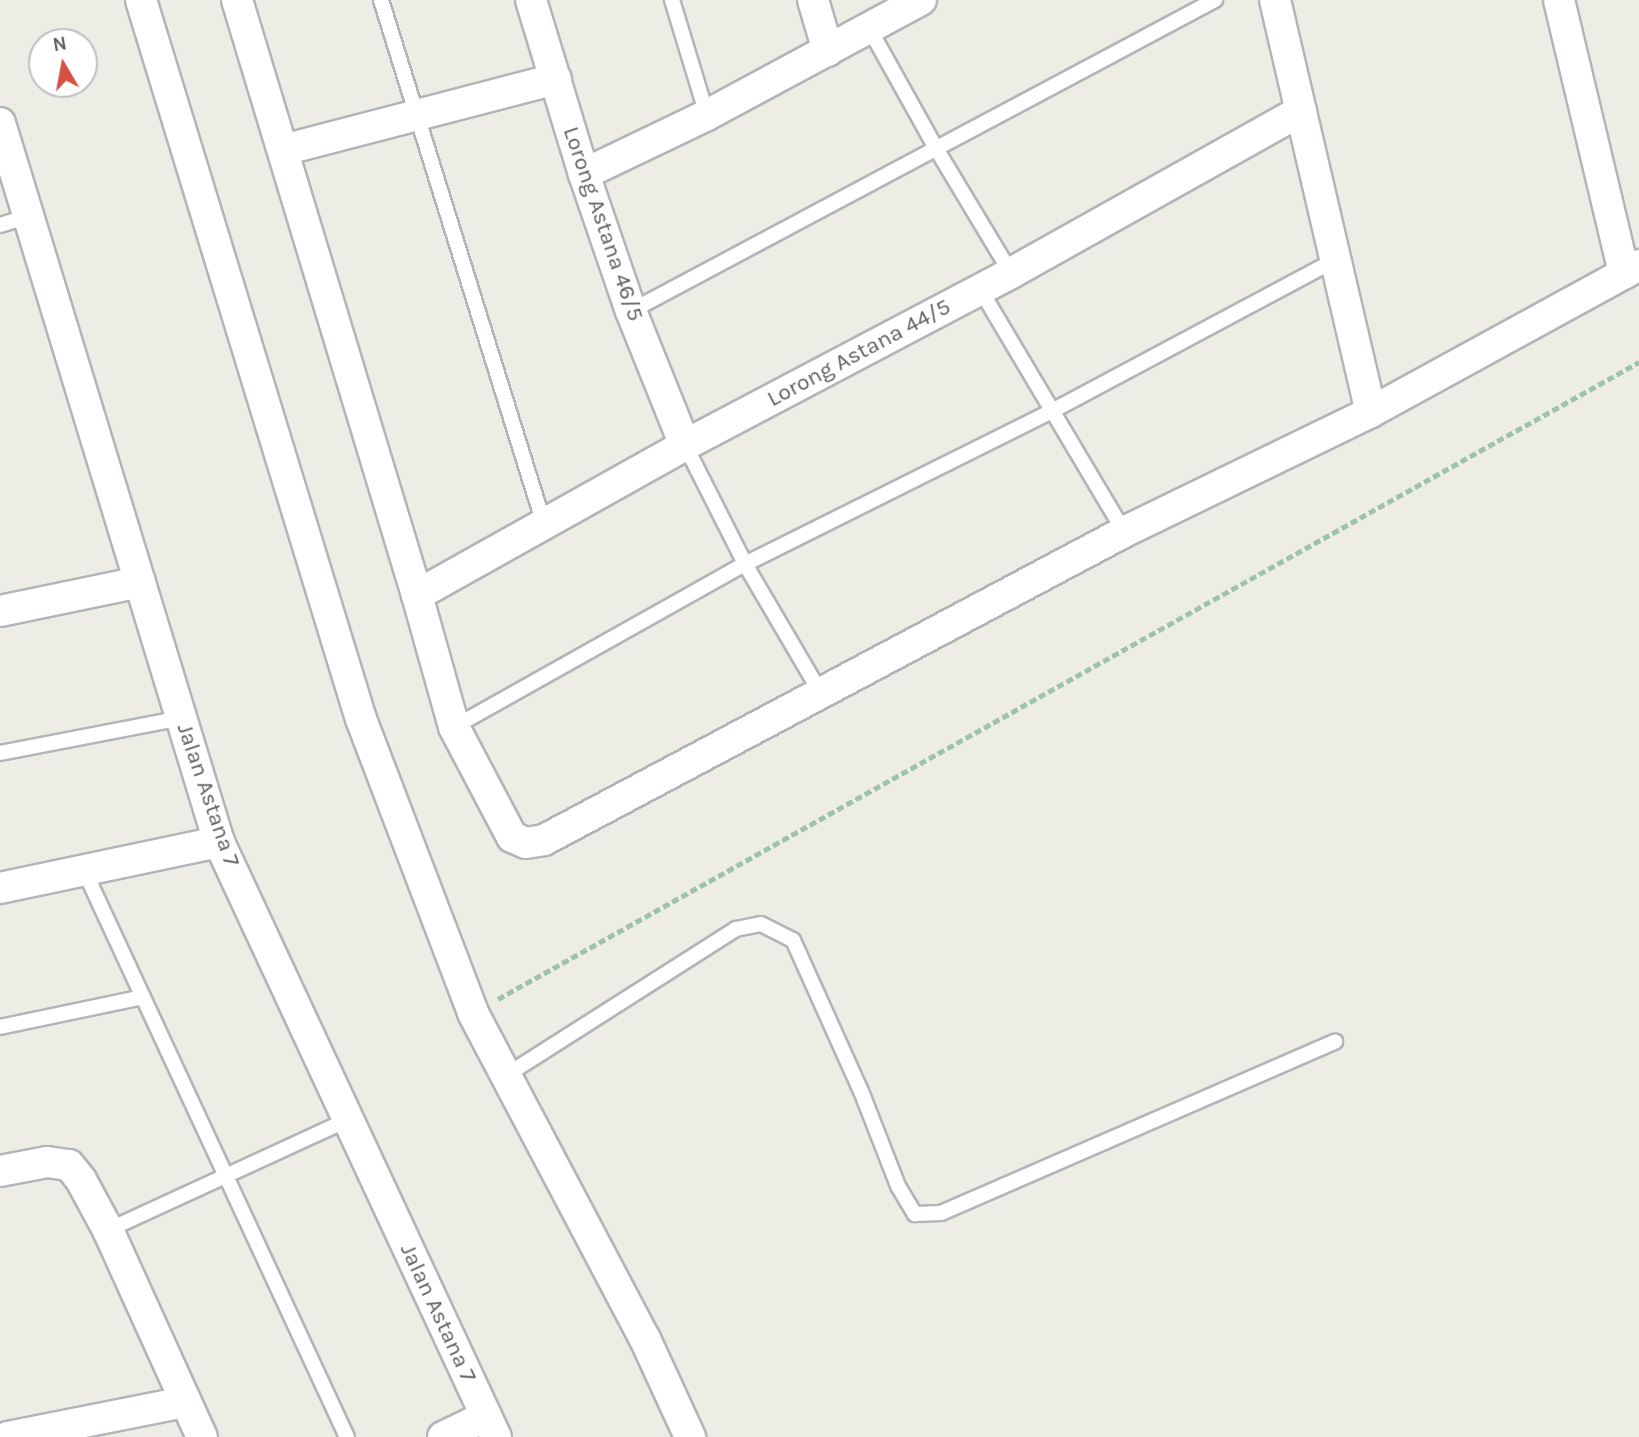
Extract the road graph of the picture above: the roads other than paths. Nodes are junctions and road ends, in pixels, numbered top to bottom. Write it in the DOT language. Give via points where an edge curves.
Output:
graph roads {
  1 [pos="141,0"];
  2 [pos="237,0"];
  3 [pos="381,0"];
  4 [pos="531,0"];
  5 [pos="672,0"];
  6 [pos="813,0"];
  7 [pos="921,0"];
  8 [pos="1215,0"];
  9 [pos="1275,0"];
  10 [pos="1559,0"];
  11 [pos="869,28"];
  12 [pos="828,51"];
  13 [pos="556,79"];
  14 [pos="1301,111"];
  15 [pos="707,115"];
  16 [pos="418,117"];
  17 [pos="0,123"];
  18 [pos="283,150"];
  19 [pos="937,150"];
  20 [pos="584,174"];
  21 [pos="30,216"];
  22 [pos="0,225"];
  23 [pos="1335,260"];
  24 [pos="1632,269"];
  25 [pos="1011,273"];
  26 [pos="980,289"];
  27 [pos="631,311"];
  28 [pos="1054,410"];
  29 [pos="1371,412"];
  30 [pos="685,445"];
  31 [pos="544,524"];
  32 [pos="1124,532"];
  33 [pos="745,564"];
  34 [pos="140,582"];
  35 [pos="417,595"];
  36 [pos="2,605"];
  37 [pos="820,692"];
  38 [pos="181,718"];
  39 [pos="454,727"];
  40 [pos="0,753"];
  41 [pos="219,842"];
  42 [pos="84,870"];
  43 [pos="0,888"];
  44 [pos="143,997"];
  45 [pos="0,1027"];
  46 [pos="1335,1042"];
  47 [pos="505,1076"];
  48 [pos="349,1119"];
  49 [pos="0,1171"];
  50 [pos="227,1175"];
  51 [pos="107,1230"];
  52 [pos="185,1402"];
  53 [pos="491,1427"];
  54 [pos="8,1437"];
  55 [pos="202,1437"];
  56 [pos="347,1437"];
  57 [pos="443,1437"];
  58 [pos="690,1437"];
  1 -- 47 [label="street" via="361,719 472,1013"];
  2 -- 18 [label="street"];
  3 -- 16 [label="lane"];
  4 -- 13 [label="street, Lorong Astana 46/5"];
  5 -- 15 [label="lane"];
  6 -- 12 [label="street"];
  7 -- 11 [label="street"];
  8 -- 19 [label="lane"];
  9 -- 14 [label="street"];
  10 -- 24 [label="street"];
  11 -- 12 [label="street"];
  11 -- 19 [label="lane"];
  12 -- 15 [label="street"];
  13 -- 16 [label="street"];
  13 -- 20 [label="street, Lorong Astana 46/5"];
  14 -- 23 [label="street"];
  14 -- 25 [label="street, Lorong Astana 44/5"];
  15 -- 20 [label="street"];
  16 -- 18 [label="street"];
  16 -- 31 [label="lane"];
  17 -- 21 [label="street, Jalan Astana 7"];
  18 -- 35 [label="street"];
  19 -- 25 [label="lane"];
  19 -- 27 [label="lane"];
  20 -- 27 [label="street, Lorong Astana 46/5"];
  21 -- 22 [label="lane"];
  21 -- 34 [label="street, Jalan Astana 7"];
  23 -- 28 [label="lane"];
  23 -- 29 [label="street"];
  24 -- 29 [label="street"];
  25 -- 26 [label="street, Lorong Astana 44/5"];
  26 -- 28 [label="lane"];
  26 -- 30 [label="street, Lorong Astana 44/5"];
  27 -- 30 [label="street, Lorong Astana 46/5"];
  28 -- 32 [label="lane"];
  28 -- 33 [label="lane"];
  29 -- 32 [label="street"];
  30 -- 31 [label="street, Lorong Astana 44/5"];
  30 -- 33 [label="lane"];
  31 -- 35 [label="street, Lorong Astana 44/5"];
  32 -- 37 [label="street"];
  33 -- 37 [label="lane"];
  33 -- 39 [label="lane"];
  34 -- 36 [label="street"];
  34 -- 38 [label="street, Jalan Astana 7"];
  35 -- 39 [label="street"];
  37 -- 39 [label="street" via="544,840 526,843 512,837"];
  38 -- 40 [label="lane"];
  38 -- 41 [label="street, Jalan Astana 7"];
  41 -- 42 [label="street"];
  41 -- 48 [label="street, Jalan Astana 7"];
  42 -- 43 [label="street"];
  42 -- 44 [label="lane"];
  44 -- 45 [label="lane"];
  44 -- 50 [label="lane"];
  46 -- 47 [label="lane" via="941,1213 915,1214 898,1186 793,940 761,924 736,929"];
  47 -- 58 [label="street" via="645,1339"];
  48 -- 50 [label="lane"];
  48 -- 53 [label="street, Jalan Astana 7"];
  49 -- 51 [label="street" via="47,1162 69,1165"];
  50 -- 51 [label="lane"];
  50 -- 56 [label="lane"];
  51 -- 52 [label="street"];
  52 -- 54 [label="street"];
  52 -- 55 [label="street"];
  53 -- 57 [label="street"];
}
